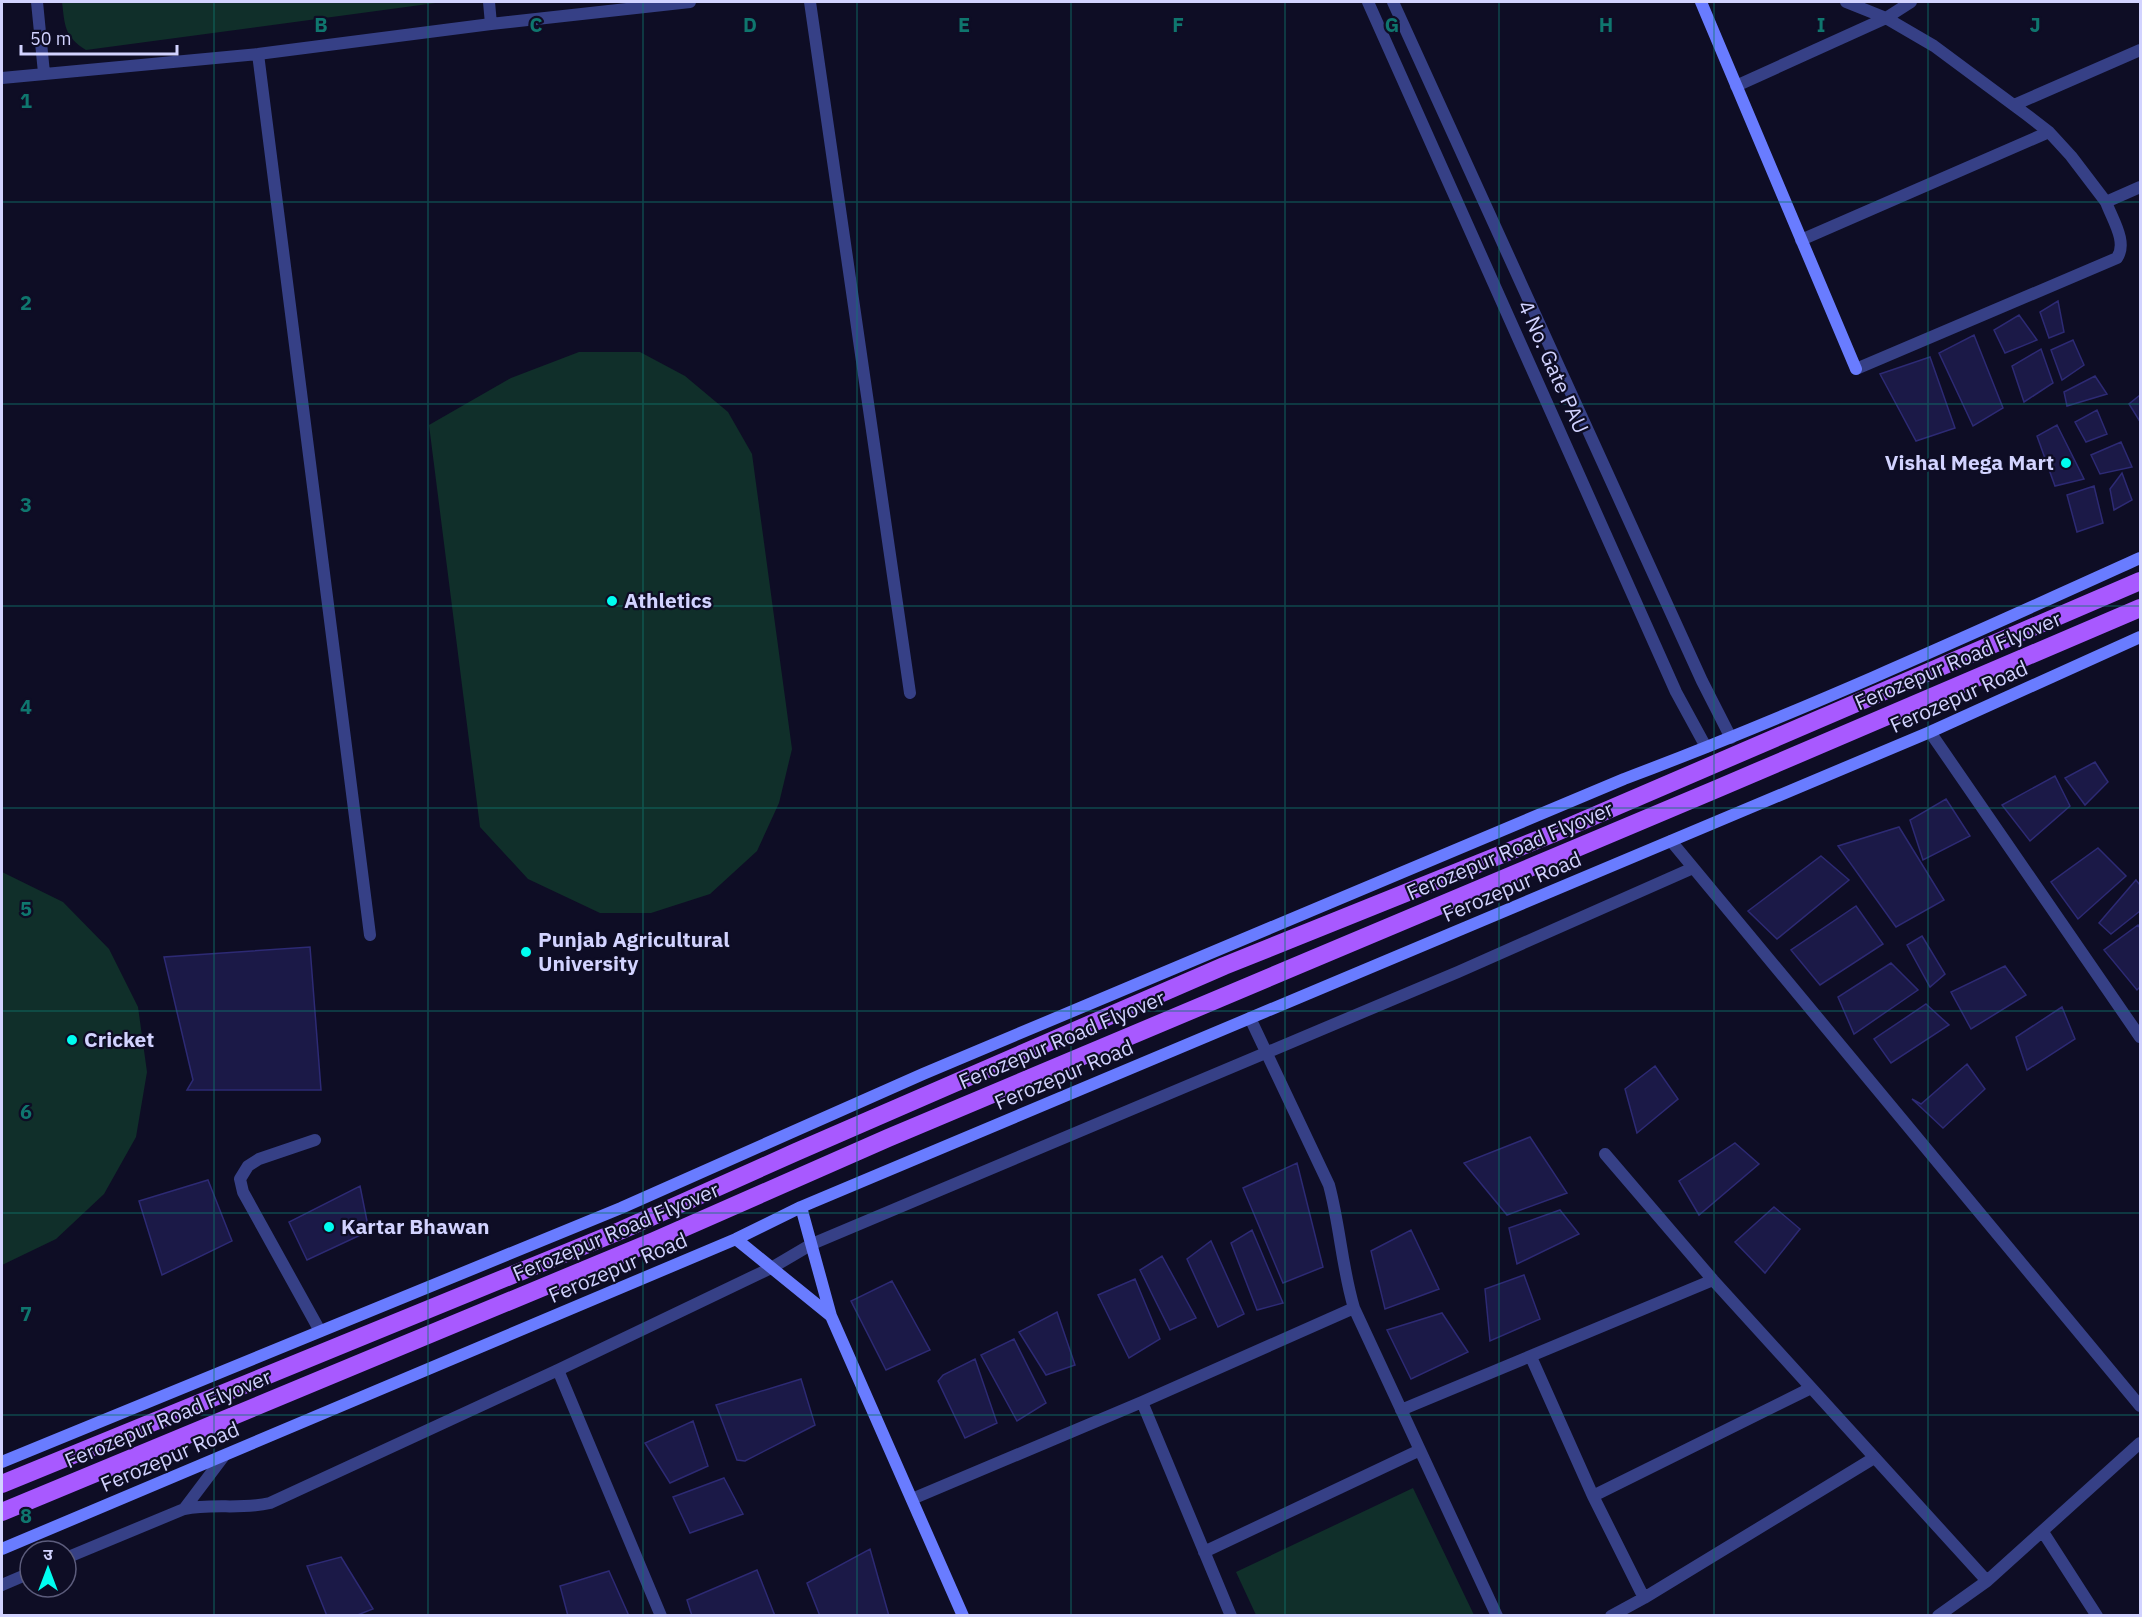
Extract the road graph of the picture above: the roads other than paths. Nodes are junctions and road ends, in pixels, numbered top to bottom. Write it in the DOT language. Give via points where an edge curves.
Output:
graph roads {
  1 [pos="37,2"];
  2 [pos="489,2"];
  3 [pos="690,2"];
  4 [pos="810,2"];
  5 [pos="1368,2"];
  6 [pos="1393,2"];
  7 [pos="1701,2"];
  8 [pos="1846,2"];
  9 [pos="1911,2"];
  10 [pos="1886,18"];
  11 [pos="491,24"];
  12 [pos="2140,50"];
  13 [pos="258,54"];
  14 [pos="44,73"];
  15 [pos="2,78"];
  16 [pos="1736,86"];
  17 [pos="2014,105"];
  18 [pos="2049,132"];
  19 [pos="2140,187"];
  20 [pos="2106,202"];
  21 [pos="1801,240"];
  22 [pos="1856,369"];
  23 [pos="2140,558"];
  24 [pos="2140,581"];
  25 [pos="2140,608"];
  26 [pos="2140,637"];
  27 [pos="910,693"];
  28 [pos="1930,732"];
  29 [pos="1731,738"];
  30 [pos="1706,747"];
  31 [pos="1671,841"];
  32 [pos="1693,868"];
  33 [pos="370,935"];
  34 [pos="1250,1018"];
  35 [pos="2140,1037"];
  36 [pos="1266,1054"];
  37 [pos="315,1140"];
  38 [pos="1605,1154"];
  39 [pos="801,1207"];
  40 [pos="736,1239"];
  41 [pos="812,1244"];
  42 [pos="774,1268"];
  43 [pos="1713,1280"];
  44 [pos="1354,1308"];
  45 [pos="831,1316"];
  46 [pos="320,1331"];
  47 [pos="1531,1357"];
  48 [pos="558,1370"];
  49 [pos="1811,1388"];
  50 [pos="1142,1402"];
  51 [pos="2140,1406"];
  52 [pos="1401,1410"];
  53 [pos="2140,1443"];
  54 [pos="1420,1450"];
  55 [pos="224,1456"];
  56 [pos="1874,1458"];
  57 [pos="2,1462"];
  58 [pos="2,1484"];
  59 [pos="1593,1496"];
  60 [pos="912,1499"];
  61 [pos="184,1509"];
  62 [pos="2,1512"];
  63 [pos="2043,1532"];
  64 [pos="2,1549"];
  65 [pos="1204,1552"];
  66 [pos="78,1553"];
  67 [pos="18,1578"];
  68 [pos="1987,1581"];
  69 [pos="2,1585"];
  70 [pos="1644,1598"];
  71 [pos="660,1616"];
  72 [pos="963,1616"];
  73 [pos="1231,1616"];
  74 [pos="1497,1616"];
  75 [pos="1611,1616"];
  76 [pos="1938,1616"];
  77 [pos="2097,1616"];
  1 -- 14 [label="street"];
  2 -- 11 [label="street"];
  3 -- 11 [label="street"];
  4 -- 27 [label="street"];
  5 -- 30 [label="street, 4 No. Gate PAU" via="1676,692"];
  6 -- 29 [label="street, 4 No. Gate PAU"];
  7 -- 16 [label="main road"];
  8 -- 10 [label="street"];
  9 -- 10 [label="street"];
  10 -- 16 [label="street"];
  10 -- 17 [label="street" via="1935,46"];
  11 -- 13 [label="street"];
  12 -- 17 [label="street"];
  13 -- 14 [label="street"];
  13 -- 33 [label="street"];
  14 -- 15 [label="street"];
  16 -- 21 [label="main road"];
  17 -- 18 [label="street"];
  18 -- 20 [label="street"];
  18 -- 21 [label="street"];
  19 -- 20 [label="street"];
  20 -- 22 [label="street" via="2122,242 2117,258"];
  21 -- 22 [label="main road"];
  23 -- 29 [label="main road"];
  24 -- 58 [label="main road, Ferozepur Road Flyover" via="1552,834 1224,966 622,1230"];
  25 -- 62 [label="main road, Ferozepur Road Flyover" via="888,1138 644,1246"];
  26 -- 28 [label="main road, Ferozepur Road"];
  28 -- 31 [label="main road, Ferozepur Road"];
  28 -- 35 [label="street"];
  29 -- 30 [label="main road"];
  30 -- 46 [label="main road" via="922,1074 621,1208"];
  31 -- 32 [label="street"];
  31 -- 34 [label="main road, Ferozepur Road"];
  32 -- 36 [label="street"];
  32 -- 51 [label="street"];
  34 -- 36 [label="street"];
  34 -- 39 [label="main road, Ferozepur Road"];
  36 -- 41 [label="street"];
  36 -- 44 [label="street" via="1329,1185"];
  37 -- 46 [label="street" via="260,1159 248,1166 240,1179 243,1192"];
  38 -- 43 [label="street"];
  39 -- 40 [label="main road, Ferozepur Road"];
  39 -- 41 [label="main road"];
  40 -- 42 [label="main road"];
  40 -- 55 [label="main road, Ferozepur Road"];
  41 -- 42 [label="street"];
  41 -- 45 [label="main road"];
  42 -- 45 [label="main road"];
  42 -- 48 [label="street"];
  43 -- 47 [label="street"];
  43 -- 49 [label="street"];
  44 -- 50 [label="street"];
  44 -- 52 [label="street"];
  45 -- 60 [label="main road"];
  46 -- 57 [label="main road"];
  47 -- 52 [label="street"];
  47 -- 59 [label="street"];
  48 -- 61 [label="street" via="270,1503"];
  48 -- 71 [label="street"];
  49 -- 56 [label="street"];
  49 -- 59 [label="street"];
  50 -- 60 [label="street"];
  50 -- 65 [label="street"];
  52 -- 54 [label="street"];
  53 -- 63 [label="street"];
  54 -- 65 [label="street"];
  54 -- 74 [label="street"];
  55 -- 61 [label="street"];
  55 -- 64 [label="main road, Ferozepur Road"];
  56 -- 68 [label="street"];
  56 -- 70 [label="street"];
  59 -- 70 [label="street"];
  60 -- 72 [label="main road"];
  61 -- 66 [label="street"];
  63 -- 68 [label="street"];
  63 -- 77 [label="street"];
  65 -- 73 [label="street"];
  67 -- 69 [label="street"];
  68 -- 76 [label="street"];
  70 -- 75 [label="street"];
}
